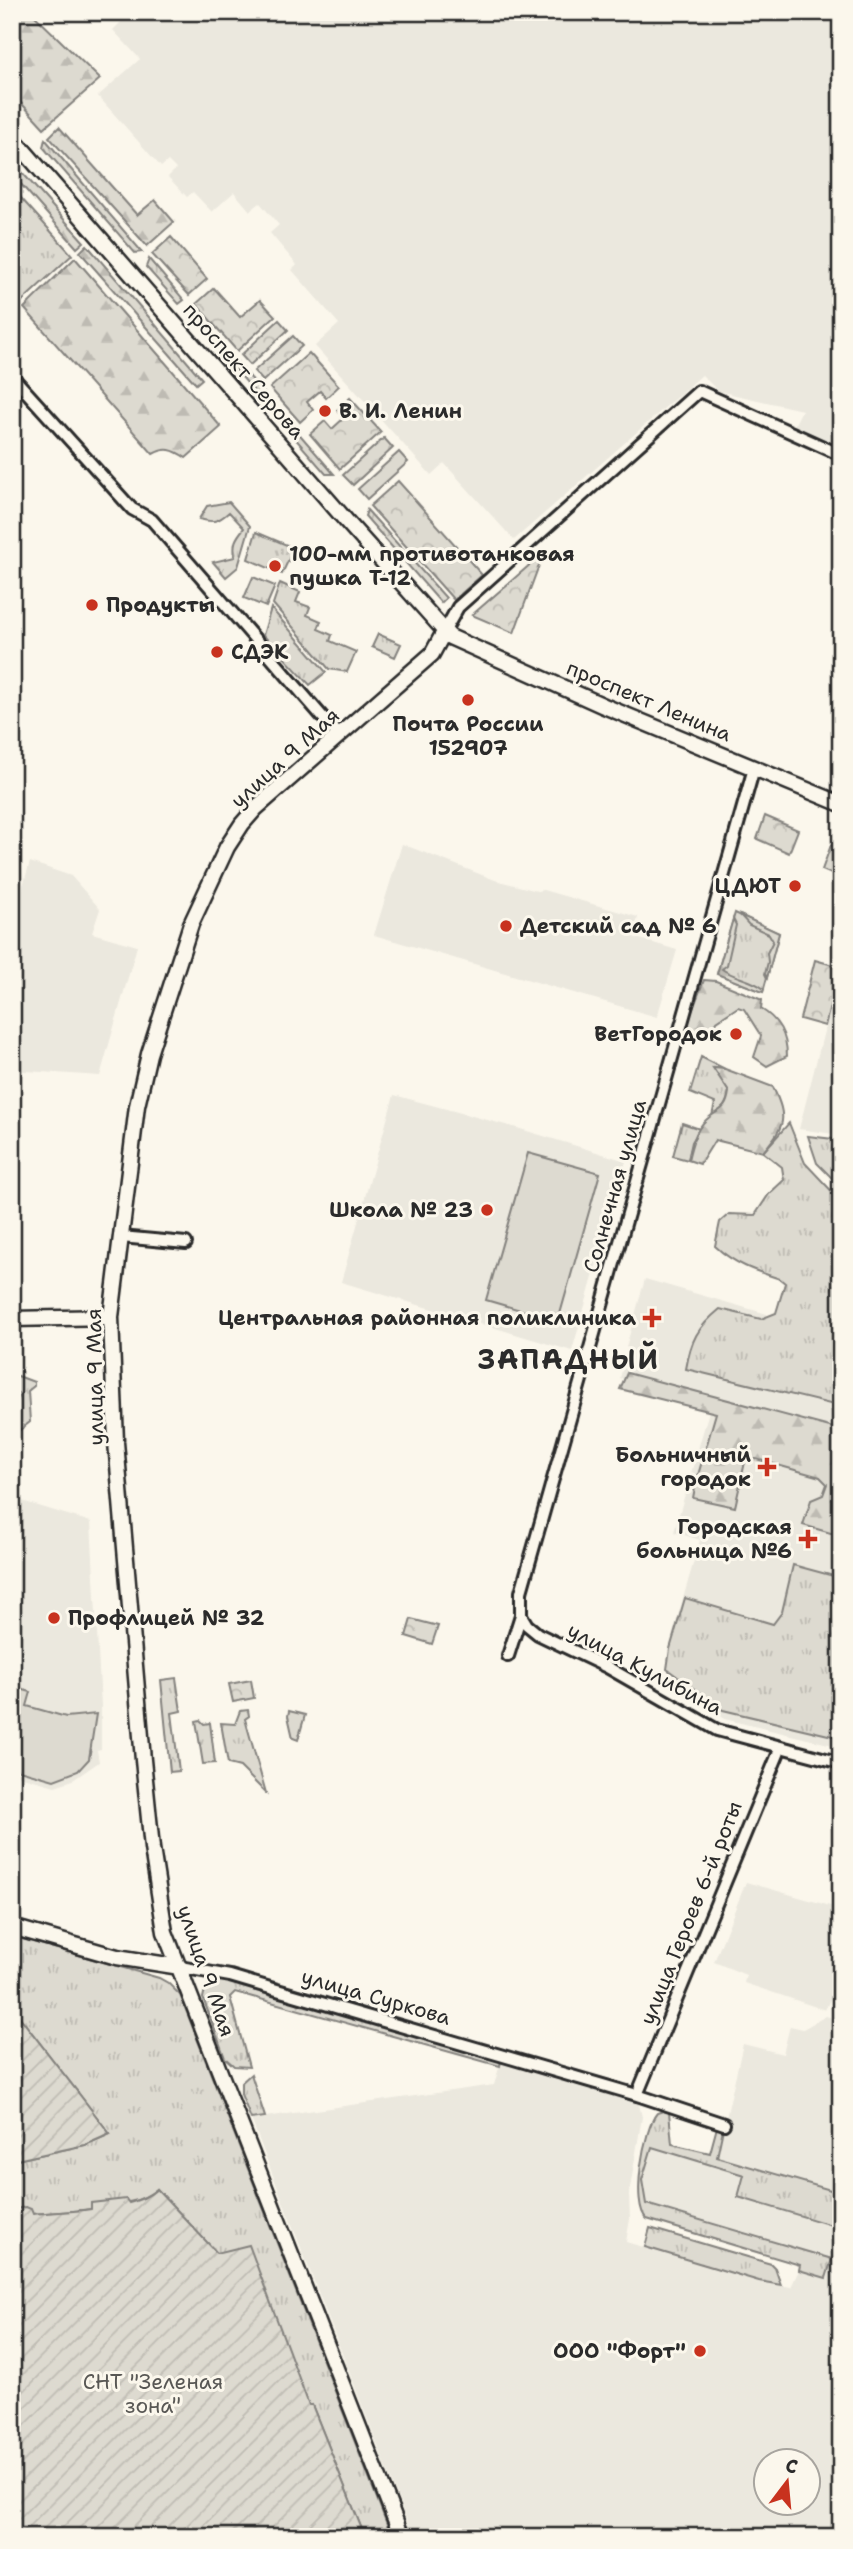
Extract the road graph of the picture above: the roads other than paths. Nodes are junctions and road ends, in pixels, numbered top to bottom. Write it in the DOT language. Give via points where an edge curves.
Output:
graph roads {
  1 [pos="12,137"];
  2 [pos="12,376"];
  3 [pos="841,455"];
  4 [pos="444,632"];
  5 [pos="339,736"];
  6 [pos="754,768"];
  7 [pos="841,804"];
  8 [pos="121,1237"];
  9 [pos="186,1243"];
  10 [pos="111,1317"];
  11 [pos="12,1319"];
  12 [pos="521,1615"];
  13 [pos="508,1656"];
  14 [pos="781,1747"];
  15 [pos="841,1763"];
  16 [pos="12,1927"];
  17 [pos="180,1967"];
  18 [pos="638,2095"];
  19 [pos="724,2124"];
  20 [pos="402,2537"];
  1 -- 4 [label="main road, проспект Серова"];
  2 -- 5 [label="street" via="132,509 152,520"];
  3 -- 4 [label="street, улица 9 Мая" via="699,391 458,607"];
  4 -- 5 [label="main road, улица 9 Мая" via="432,654"];
  4 -- 6 [label="main road, проспект Ленина" via="459,643"];
  5 -- 8 [label="main road, улица 9 Мая" via="242,824 191,924 144,1071"];
  6 -- 7 [label="main road, проспект Ленина"];
  6 -- 12 [label="street, Солнечная улица" via="521,1592"];
  8 -- 9 [label="street"];
  8 -- 10 [label="main road, улица 9 Мая"];
  10 -- 11 [label="main road"];
  10 -- 17 [label="main road, улица 9 Мая" via="150,1834 166,1932"];
  12 -- 13 [label="street, Солнечная улица"];
  12 -- 14 [label="street, улица Кулибина" via="538,1634 651,1690 699,1721"];
  14 -- 15 [label="street, улица Кулибина"];
  14 -- 18 [label="street, улица Героев 6-й роты"];
  16 -- 17 [label="main road, улица Суркова" via="117,1957"];
  17 -- 18 [label="street, улица Суркова" via="230,1976"];
  17 -- 20 [label="main road, улица 9 Мая"];
  18 -- 19 [label="street, улица Суркова"];
}
